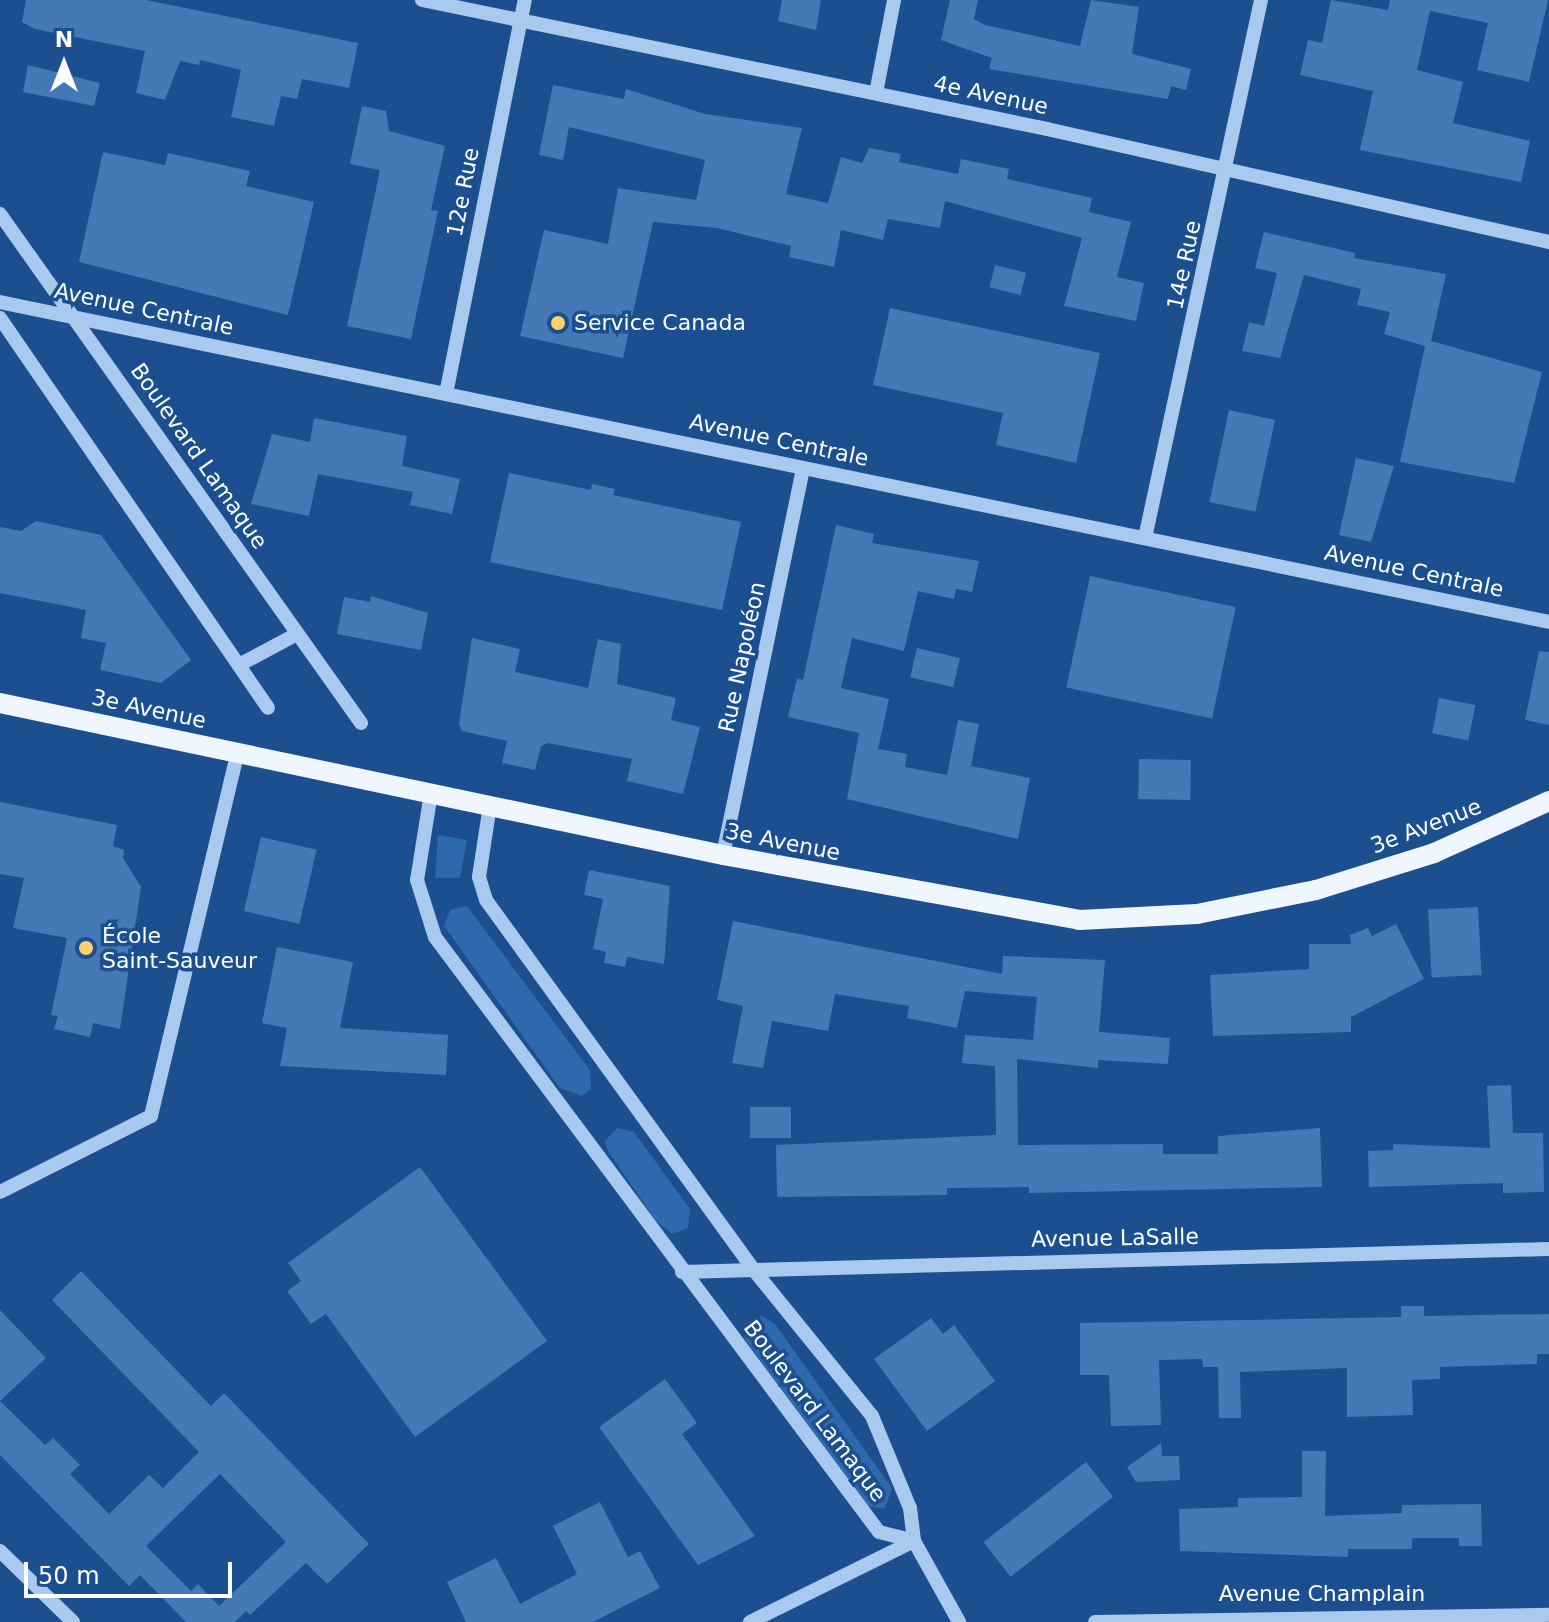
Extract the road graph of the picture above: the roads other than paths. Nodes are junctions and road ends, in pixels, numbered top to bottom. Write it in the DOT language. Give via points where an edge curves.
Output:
graph roads {
  1 [pos="422,0"];
  2 [pos="525,0"];
  3 [pos="894,0"];
  4 [pos="1261,0"];
  5 [pos="521,20"];
  6 [pos="876,93"];
  7 [pos="1226,174"];
  8 [pos="0,214"];
  9 [pos="1549,242"];
  10 [pos="0,302"];
  11 [pos="75,317"];
  12 [pos="0,318"];
  13 [pos="446,394"];
  14 [pos="803,468"];
  15 [pos="1145,538"];
  16 [pos="1549,622"];
  17 [pos="297,634"];
  18 [pos="239,665"];
  19 [pos="0,703"];
  20 [pos="268,708"];
  21 [pos="361,723"];
  22 [pos="238,751"];
  23 [pos="431,793"];
  24 [pos="1549,801"];
  25 [pos="490,805"];
  26 [pos="723,855"];
  27 [pos="0,1192"];
  28 [pos="1549,1249"];
  29 [pos="753,1269"];
  30 [pos="682,1272"];
  31 [pos="914,1541"];
  32 [pos="0,1551"];
  33 [pos="1549,1615"];
  34 [pos="73,1622"];
  35 [pos="750,1622"];
  36 [pos="959,1622"];
  37 [pos="1095,1622"];
  1 -- 5 [label="street, 4e Avenue"];
  2 -- 5 [label="street, 12e Rue"];
  3 -- 6 [label="street"];
  4 -- 7 [label="street, 14e Rue"];
  5 -- 6 [label="street, 4e Avenue"];
  5 -- 13 [label="street, 12e Rue"];
  6 -- 7 [label="street, 4e Avenue"];
  7 -- 9 [label="street, 4e Avenue"];
  7 -- 15 [label="street, 14e Rue"];
  8 -- 11 [label="street, Boulevard Lamaque"];
  10 -- 11 [label="street, Avenue Centrale"];
  11 -- 13 [label="street, Avenue Centrale"];
  11 -- 17 [label="street, Boulevard Lamaque"];
  12 -- 18 [label="street"];
  13 -- 14 [label="street, Avenue Centrale"];
  14 -- 15 [label="street, Avenue Centrale"];
  14 -- 26 [label="street, Rue Napoléon"];
  15 -- 16 [label="street, Avenue Centrale"];
  17 -- 18 [label="street"];
  17 -- 21 [label="street, Boulevard Lamaque"];
  18 -- 20 [label="street"];
  19 -- 22 [label="main road, 3e Avenue"];
  22 -- 23 [label="main road, 3e Avenue"];
  22 -- 27 [label="street" via="151,1116"];
  23 -- 25 [label="main road, 3e Avenue"];
  23 -- 30 [label="street, Boulevard Lamaque" via="417,880 435,937"];
  24 -- 26 [label="main road, 3e Avenue" via="1434,853 1316,890 1249,906 1127,920 1021,914"];
  25 -- 26 [label="main road, 3e Avenue"];
  25 -- 29 [label="street, Boulevard Lamaque" via="479,877 486,900"];
  28 -- 29 [label="street, Avenue LaSalle"];
  29 -- 30 [label="street, Avenue LaSalle"];
  29 -- 31 [label="street, Boulevard Lamaque" via="872,1416 910,1508"];
  30 -- 31 [label="street, Boulevard Lamaque" via="879,1532"];
  31 -- 35 [label="street"];
  31 -- 36 [label="street"];
  32 -- 34 [label="street"];
  33 -- 37 [label="street, Avenue Champlain"];
}
